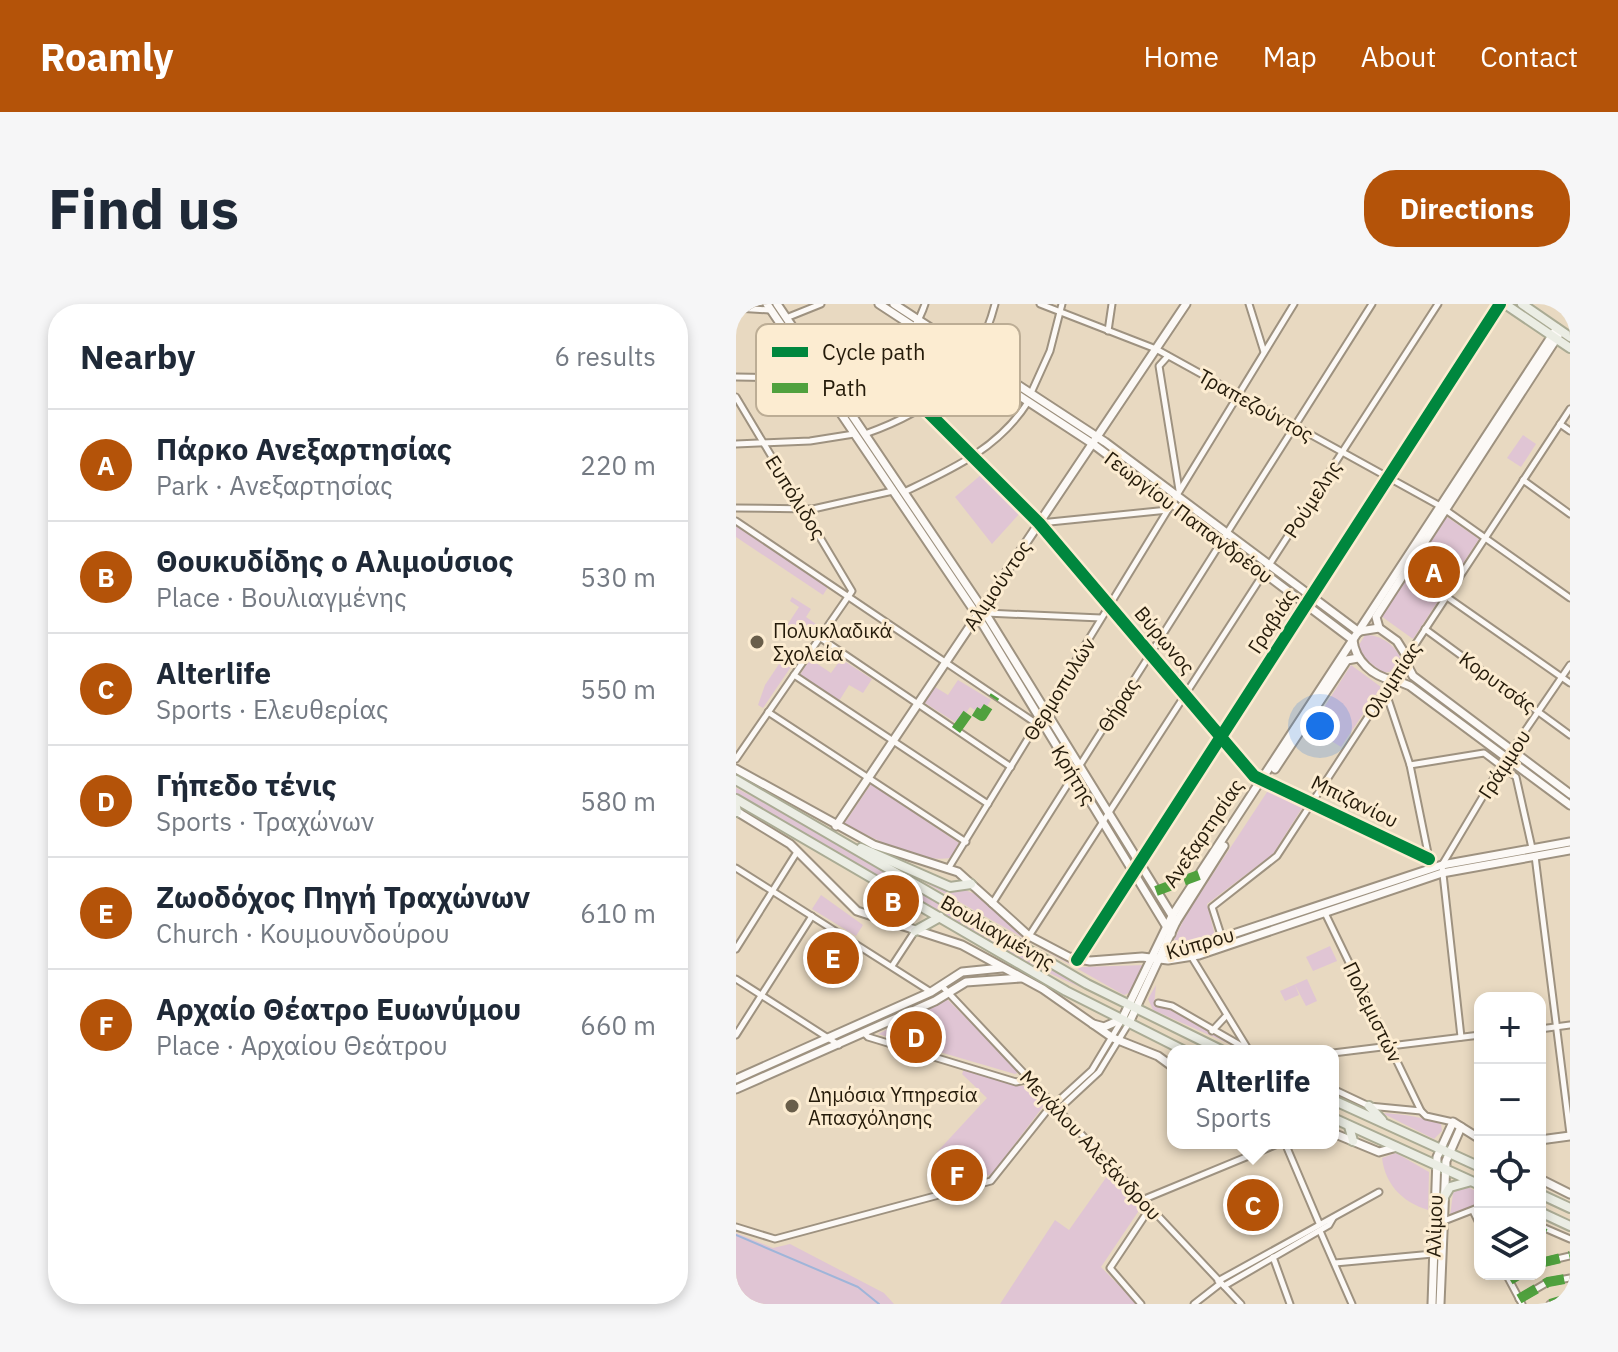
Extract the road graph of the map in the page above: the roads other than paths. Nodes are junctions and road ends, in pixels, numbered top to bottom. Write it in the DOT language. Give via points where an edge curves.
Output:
graph roads {
  1 [pos="821,304"];
  2 [pos="879,304"];
  3 [pos="894,304"];
  4 [pos="925,304"];
  5 [pos="995,304"];
  6 [pos="1040,304"];
  7 [pos="1062,304"];
  8 [pos="1112,304"];
  9 [pos="1186,304"];
  10 [pos="1249,304"];
  11 [pos="1294,304"];
  12 [pos="1372,304"];
  13 [pos="1438,304"];
  14 [pos="1502,304"];
  15 [pos="1522,304"];
  16 [pos="772,306"];
  17 [pos="736,308"];
  18 [pos="1061,312"];
  19 [pos="786,318"];
  20 [pos="916,323"];
  21 [pos="785,324"];
  22 [pos="790,324"];
  23 [pos="987,324"];
  24 [pos="1108,331"];
  25 [pos="1559,334"];
  26 [pos="1570,348"];
  27 [pos="1156,349"];
  28 [pos="1264,353"];
  29 [pos="1168,356"];
  30 [pos="1146,364"];
  31 [pos="1159,366"];
  32 [pos="756,376"];
  33 [pos="736,377"];
  34 [pos="1020,392"];
  35 [pos="1238,395"];
  36 [pos="736,397"];
  37 [pos="1029,398"];
  38 [pos="1570,409"];
  39 [pos="1020,410"];
  40 [pos="844,416"];
  41 [pos="852,416"];
  42 [pos="906,416"];
  43 [pos="932,416"];
  44 [pos="1015,416"];
  45 [pos="1560,424"];
  46 [pos="1295,426"];
  47 [pos="1570,431"];
  48 [pos="855,434"];
  49 [pos="865,434"];
  50 [pos="1095,440"];
  51 [pos="736,444"];
  52 [pos="764,445"];
  53 [pos="1342,452"];
  54 [pos="974,458"];
  55 [pos="1388,478"];
  56 [pos="1523,480"];
  57 [pos="894,490"];
  58 [pos="904,492"];
  59 [pos="1174,500"];
  60 [pos="736,508"];
  61 [pos="1443,508"];
  62 [pos="751,509"];
  63 [pos="805,509"];
  64 [pos="1570,514"];
  65 [pos="736,521"];
  66 [pos="1039,523"];
  67 [pos="742,525"];
  68 [pos="1224,538"];
  69 [pos="1485,538"];
  70 [pos="1266,570"];
  71 [pos="843,574"];
  72 [pos="828,584"];
  73 [pos="847,597"];
  74 [pos="1447,597"];
  75 [pos="1311,598"];
  76 [pos="1570,598"];
  77 [pos="1110,606"];
  78 [pos="1305,606"];
  79 [pos="982,612"];
  80 [pos="1102,618"];
  81 [pos="1379,628"];
  82 [pos="1425,629"];
  83 [pos="1359,632"];
  84 [pos="819,637"];
  85 [pos="1353,640"];
  86 [pos="1150,654"];
  87 [pos="1358,658"];
  88 [pos="1406,659"];
  89 [pos="945,663"];
  90 [pos="1570,665"];
  91 [pos="794,675"];
  92 [pos="1561,677"];
  93 [pos="1393,680"];
  94 [pos="1570,683"];
  95 [pos="1385,690"];
  96 [pos="1185,695"];
  97 [pos="918,704"];
  98 [pos="1046,710"];
  99 [pos="768,712"];
  100 [pos="1538,712"];
  101 [pos="1039,721"];
  102 [pos="1570,735"];
  103 [pos="1221,737"];
  104 [pos="893,741"];
  105 [pos="1490,745"];
  106 [pos="1484,753"];
  107 [pos="1509,754"];
  108 [pos="736,759"];
  109 [pos="1410,765"];
  110 [pos="1079,766"];
  111 [pos="1501,766"];
  112 [pos="1011,767"];
  113 [pos="1522,768"];
  114 [pos="736,769"];
  115 [pos="1074,774"];
  116 [pos="1516,777"];
  117 [pos="868,778"];
  118 [pos="736,780"];
  119 [pos="1264,781"];
  120 [pos="1570,794"];
  121 [pos="736,799"];
  122 [pos="1313,802"];
  123 [pos="988,804"];
  124 [pos="1570,805"];
  125 [pos="736,810"];
  126 [pos="1109,813"];
  127 [pos="773,821"];
  128 [pos="1103,822"];
  129 [pos="760,826"];
  130 [pos="836,826"];
  131 [pos="838,839"];
  132 [pos="966,842"];
  133 [pos="1570,842"];
  134 [pos="1570,850"];
  135 [pos="797,852"];
  136 [pos="1534,852"];
  137 [pos="1140,863"];
  138 [pos="1430,864"];
  139 [pos="948,869"];
  140 [pos="1442,869"];
  141 [pos="737,872"];
  142 [pos="1134,873"];
  143 [pos="971,884"];
  144 [pos="773,891"];
  145 [pos="992,904"];
  146 [pos="1325,913"];
  147 [pos="812,916"];
  148 [pos="940,917"];
  149 [pos="1174,919"];
  150 [pos="915,931"];
  151 [pos="1169,931"];
  152 [pos="1029,936"];
  153 [pos="1222,938"];
  154 [pos="736,949"];
  155 [pos="1160,956"];
  156 [pos="1191,956"];
  157 [pos="1077,960"];
  158 [pos="892,966"];
  159 [pos="1004,968"];
  160 [pos="1021,978"];
  161 [pos="736,979"];
  162 [pos="942,986"];
  163 [pos="931,992"];
  164 [pos="948,994"];
  165 [pos="761,995"];
  166 [pos="1158,1003"];
  167 [pos="1133,1007"];
  168 [pos="1225,1017"];
  169 [pos="1126,1021"];
  170 [pos="1093,1024"];
  171 [pos="1570,1025"];
  172 [pos="1557,1027"];
  173 [pos="1546,1028"];
  174 [pos="1212,1031"];
  175 [pos="864,1033"];
  176 [pos="736,1035"];
  177 [pos="1474,1036"];
  178 [pos="1461,1037"];
  179 [pos="829,1038"];
  180 [pos="1116,1040"];
  181 [pos="839,1045"];
  182 [pos="1173,1045"];
  183 [pos="1211,1045"];
  184 [pos="1239,1045"];
  185 [pos="1245,1045"];
  186 [pos="1391,1047"];
  187 [pos="1339,1052"];
  188 [pos="1167,1063"];
  189 [pos="736,1079"];
  190 [pos="1029,1079"];
  191 [pos="736,1089"];
  192 [pos="1339,1092"];
  193 [pos="1339,1103"];
  194 [pos="1369,1106"];
  195 [pos="1056,1108"];
  196 [pos="1421,1111"];
  197 [pos="1339,1121"];
  198 [pos="1385,1123"];
  199 [pos="1457,1124"];
  200 [pos="1349,1126"];
  201 [pos="1339,1135"];
  202 [pos="1570,1135"];
  203 [pos="1475,1136"];
  204 [pos="1546,1139"];
  205 [pos="1353,1141"];
  206 [pos="1397,1147"];
  207 [pos="1268,1149"];
  208 [pos="1286,1149"];
  209 [pos="1444,1151"];
  210 [pos="1474,1164"];
  211 [pos="1441,1167"];
  212 [pos="1546,1182"];
  213 [pos="1474,1183"];
  214 [pos="1474,1184"];
  215 [pos="1379,1192"];
  216 [pos="1570,1194"];
  217 [pos="1444,1197"];
  218 [pos="1546,1197"];
  219 [pos="1142,1200"];
  220 [pos="1150,1208"];
  221 [pos="1478,1208"];
  222 [pos="1570,1208"];
  223 [pos="1473,1211"];
  224 [pos="1546,1215"];
  225 [pos="1443,1221"];
  226 [pos="1570,1226"];
  227 [pos="736,1227"];
  228 [pos="1320,1227"];
  229 [pos="1546,1231"];
  230 [pos="1570,1239"];
  231 [pos="1433,1254"];
  232 [pos="1570,1256"];
  233 [pos="1273,1257"];
  234 [pos="1546,1262"];
  235 [pos="1335,1263"];
  236 [pos="1570,1278"];
  237 [pos="1510,1280"];
  238 [pos="1221,1283"];
  239 [pos="1570,1298"];
  240 [pos="1521,1301"];
  241 [pos="1141,1304"];
  242 [pos="1194,1304"];
  243 [pos="1241,1304"];
  244 [pos="1290,1304"];
  245 [pos="1352,1304"];
  246 [pos="1432,1304"];
  247 [pos="1440,1304"];
  248 [pos="1550,1304"];
  1 -- 19 [label="street"];
  2 -- 20 [label="street"];
  3 -- 20 [label="street"];
  4 -- 20 [label="street"];
  5 -- 23 [label="street"];
  6 -- 18 [label="street, Τραπεζούντος"];
  7 -- 18 [label="street"];
  8 -- 24 [label="street"];
  9 -- 27 [label="street, Αλιμούντος"];
  10 -- 28 [label="street"];
  11 -- 28 [label="street, Θερμοπυλών"];
  12 -- 46 [label="street, Θήρας"];
  13 -- 53 [label="street, Ρούμελης"];
  14 -- 25 [label="main road"];
  14 -- 55 [label="street, Γραβιάς"];
  15 -- 25 [label="main road"];
  16 -- 17 [label="street"];
  16 -- 19 [label="street"];
  16 -- 21 [label="street"];
  18 -- 24 [label="street, Τραπεζούντος"];
  18 -- 37 [label="street"];
  19 -- 22 [label="street"];
  24 -- 27 [label="street, Τραπεζούντος"];
  25 -- 26 [label="main road"];
  25 -- 61 [label="street, Ανεξαρτησίας"];
  27 -- 29 [label="street, Τραπεζούντος"];
  27 -- 30 [label="street, Αλιμούντος"];
  28 -- 35 [label="street, Θερμοπυλών"];
  29 -- 31 [label="street"];
  29 -- 35 [label="street, Τραπεζούντος"];
  30 -- 31 [label="street"];
  30 -- 50 [label="street, Αλιμούντος"];
  31 -- 59 [label="street"];
  32 -- 33 [label="street"];
  34 -- 37 [label="street, Γεωργίου Παπανδρέου"];
  35 -- 46 [label="street, Τραπεζούντος"];
  35 -- 59 [label="street, Θερμοπυλών"];
  36 -- 52 [label="street, Ευπόλιδος"];
  37 -- 39 [label="street"];
  37 -- 50 [label="street, Γεωργίου Παπανδρέου"];
  38 -- 45 [label="street, Ολυμπίας"];
  40 -- 48 [label="street"];
  41 -- 49 [label="street"];
  42 -- 49 [label="street"];
  43 -- 54 [label="street, Βύρωνος"];
  44 -- 54 [label="street"];
  45 -- 47 [label="street"];
  45 -- 56 [label="street, Ολυμπίας"];
  46 -- 53 [label="street, Τραπεζούντος"];
  46 -- 68 [label="street, Θήρας"];
  48 -- 52 [label="street"];
  48 -- 57 [label="street"];
  49 -- 58 [label="street"];
  50 -- 59 [label="street, Γεωργίου Παπανδρέου"];
  50 -- 66 [label="street, Αλιμούντος"];
  51 -- 52 [label="street"];
  52 -- 63 [label="street, Ευπόλιδος"];
  53 -- 55 [label="street, Τραπεζούντος"];
  53 -- 70 [label="street, Ρούμελης"];
  54 -- 58 [label="street"];
  54 -- 66 [label="street, Βύρωνος"];
  55 -- 61 [label="street, Τραπεζούντος"];
  55 -- 75 [label="street, Γραβιάς"];
  56 -- 64 [label="street"];
  56 -- 69 [label="street, Ολυμπίας"];
  57 -- 63 [label="street"];
  57 -- 79 [label="street"];
  58 -- 79 [label="street"];
  59 -- 66 [label="street"];
  59 -- 68 [label="street, Γεωργίου Παπανδρέου"];
  59 -- 77 [label="street, Θερμοπυλών"];
  60 -- 62 [label="street"];
  61 -- 69 [label="street, Τραπεζούντος"];
  61 -- 81 [label="street, Ανεξαρτησίας" via="1376,617"];
  61 -- 83 [label="street, Ανεξαρτησίας"];
  62 -- 63 [label="street"];
  62 -- 67 [label="street"];
  63 -- 71 [label="street, Ευπόλιδος"];
  65 -- 67 [label="street"];
  66 -- 77 [label="street, Βύρωνος"];
  66 -- 79 [label="street, Αλιμούντος"];
  67 -- 72 [label="street"];
  68 -- 70 [label="street, Γεωργίου Παπανδρέου"];
  68 -- 86 [label="street, Θήρας"];
  69 -- 74 [label="street, Ολυμπίας"];
  69 -- 76 [label="street, Τραπεζούντος"];
  70 -- 75 [label="street, Γεωργίου Παπανδρέου"];
  70 -- 78 [label="street, Γεωργίου Παπανδρέου"];
  70 -- 96 [label="street, Ρούμελης"];
  71 -- 72 [label="street"];
  71 -- 73 [label="street, Ευπόλιδος" via="852,591"];
  72 -- 73 [label="street"];
  73 -- 84 [label="street"];
  73 -- 89 [label="street"];
  74 -- 82 [label="street, Ολυμπίας"];
  74 -- 92 [label="street"];
  75 -- 78 [label="street, Γραβιάς"];
  75 -- 83 [label="street, Γεωργίου Παπανδρέου"];
  77 -- 80 [label="street, Θερμοπυλών"];
  77 -- 86 [label="street, Βύρωνος"];
  78 -- 85 [label="street, Γεωργίου Παπανδρέου"];
  78 -- 103 [label="street, Γραβιάς"];
  79 -- 80 [label="street"];
  79 -- 89 [label="street, Αλιμούντος"];
  79 -- 98 [label="street, Κρήτης"];
  79 -- 101 [label="street, Κρήτης"];
  80 -- 98 [label="street, Θερμοπυλών"];
  81 -- 83 [label="street"];
  81 -- 88 [label="street" via="1397,641"];
  82 -- 88 [label="street, Ολυμπίας"];
  82 -- 100 [label="street, Κορυτσάς"];
  83 -- 85 [label="street, Ανεξαρτησίας"];
  84 -- 91 [label="street"];
  84 -- 97 [label="street"];
  85 -- 87 [label="street"];
  85 -- 119 [label="street, Ανεξαρτησίας"];
  86 -- 96 [label="street, Βύρωνος"];
  86 -- 110 [label="street, Θήρας"];
  87 -- 93 [label="street" via="1379,676"];
  87 -- 119 [label="street, Ανεξαρτησίας" via="1347,660"];
  88 -- 93 [label="street, Ολυμπίας"];
  88 -- 107 [label="street" via="1413,676"];
  89 -- 97 [label="street, Αλιμούντος"];
  89 -- 101 [label="street"];
  90 -- 92 [label="street, Γράμμου"];
  91 -- 99 [label="street"];
  91 -- 104 [label="street"];
  92 -- 94 [label="street"];
  92 -- 100 [label="street, Γράμμου"];
  93 -- 95 [label="street, Ολυμπίας"];
  93 -- 105 [label="street" via="1410,686"];
  95 -- 109 [label="street"];
  95 -- 122 [label="street, Ολυμπίας"];
  96 -- 103 [label="street, Βύρωνος"];
  96 -- 126 [label="street, Ρούμελης"];
  97 -- 104 [label="street, Αλιμούντος"];
  97 -- 112 [label="street"];
  98 -- 101 [label="street, Θερμοπυλών"];
  98 -- 110 [label="street, Κρήτης"];
  99 -- 108 [label="street"];
  99 -- 117 [label="street"];
  100 -- 102 [label="street, Κορυτσάς"];
  100 -- 107 [label="street, Γράμμου"];
  101 -- 112 [label="street, Θερμοπυλών"];
  101 -- 115 [label="street, Κρήτης"];
  103 -- 119 [label="street, Βύρωνος"];
  103 -- 137 [label="street, Γραβιάς"];
  104 -- 117 [label="street, Αλιμούντος"];
  104 -- 123 [label="street"];
  105 -- 106 [label="street, Γράμμου"];
  105 -- 107 [label="street"];
  106 -- 109 [label="street"];
  106 -- 111 [label="street"];
  107 -- 111 [label="street, Γράμμου"];
  107 -- 113 [label="street"];
  107 -- 120 [label="street"];
  109 -- 138 [label="street"];
  110 -- 115 [label="street, Θήρας"];
  110 -- 126 [label="street, Κρήτης"];
  111 -- 116 [label="street"];
  111 -- 140 [label="street, Γράμμου"];
  112 -- 123 [label="street, Θερμοπυλών"];
  113 -- 116 [label="street"];
  113 -- 124 [label="street"];
  114 -- 130 [label="street"];
  115 -- 128 [label="street, Κρήτης"];
  115 -- 145 [label="street, Θήρας"];
  116 -- 136 [label="street"];
  117 -- 130 [label="street, Αλιμούντος"];
  117 -- 132 [label="street"];
  118 -- 131 [label="main road, Βουλιαγμένης"];
  119 -- 122 [label="street, Μπιζανίου"];
  119 -- 149 [label="street, Ανεξαρτησίας"];
  121 -- 127 [label="main road, Βουλιαγμένης"];
  122 -- 138 [label="street, Μπιζανίου"];
  122 -- 153 [label="street, Ολυμπίας" via="1277,856 1212,907"];
  123 -- 132 [label="street, Θερμοπυλών"];
  125 -- 129 [label="street"];
  126 -- 128 [label="street, Ρούμελης"];
  126 -- 137 [label="street, Κρήτης"];
  127 -- 129 [label="main road"];
  127 -- 148 [label="main road, Βουλιαγμένης"];
  128 -- 142 [label="street, Κρήτης"];
  128 -- 152 [label="street, Ρούμελης"];
  129 -- 135 [label="street"];
  130 -- 139 [label="street" via="889,852"];
  131 -- 143 [label="main road" via="950,887"];
  131 -- 167 [label="main road, Βουλιαγμένης"];
  132 -- 139 [label="street, Θερμοπυλών"];
  133 -- 136 [label="street, Κύπρου"];
  134 -- 136 [label="street, Κύπρου"];
  135 -- 144 [label="street"];
  135 -- 150 [label="street" via="857,911"];
  136 -- 140 [label="street, Κύπρου"];
  136 -- 172 [label="street"];
  137 -- 142 [label="street, Γραβιάς"];
  137 -- 149 [label="street, Κρήτης"];
  138 -- 140 [label="street, Κύπρου"];
  138 -- 153 [label="street, Κύπρου"];
  139 -- 143 [label="street"];
  140 -- 146 [label="street, Κύπρου"];
  140 -- 178 [label="street"];
  141 -- 144 [label="street"];
  142 -- 151 [label="street, Κρήτης"];
  142 -- 157 [label="street, Γραβιάς"];
  143 -- 145 [label="street"];
  144 -- 147 [label="street"];
  144 -- 154 [label="street"];
  145 -- 152 [label="street"];
  146 -- 156 [label="street, Κύπρου"];
  146 -- 186 [label="street, Πολεμιστών"];
  147 -- 158 [label="street"];
  147 -- 165 [label="street"];
  148 -- 150 [label="main road"];
  148 -- 169 [label="main road, Βουλιαγμένης"];
  149 -- 151 [label="street, Ανεξαρτησίας"];
  150 -- 158 [label="street"];
  150 -- 159 [label="street" via="948,938"];
  151 -- 155 [label="street, Ανεξαρτησίας"];
  152 -- 157 [label="street"];
  153 -- 155 [label="street, Κύπρου"];
  155 -- 156 [label="street, Κύπρου"];
  155 -- 157 [label="street"];
  155 -- 167 [label="street, Ανεξαρτησίας"];
  156 -- 168 [label="street"];
  158 -- 163 [label="street"];
  159 -- 160 [label="street"];
  159 -- 162 [label="street" via="965,971"];
  160 -- 164 [label="street" via="969,982"];
  160 -- 170 [label="street"];
  161 -- 165 [label="street"];
  162 -- 163 [label="street"];
  162 -- 164 [label="street, Μεγάλου Αλεξάνδρου"];
  163 -- 179 [label="street"];
  164 -- 175 [label="street"];
  164 -- 190 [label="street, Μεγάλου Αλεξάνδρου"];
  165 -- 176 [label="street"];
  165 -- 179 [label="street"];
  166 -- 174 [label="street"];
  167 -- 169 [label="street, Ανεξαρτησίας"];
  167 -- 183 [label="main road, Βουλιαγμένης"];
  168 -- 174 [label="street"];
  168 -- 185 [label="street"];
  169 -- 170 [label="street"];
  169 -- 180 [label="street"];
  169 -- 182 [label="main road, Βουλιαγμένης"];
  170 -- 180 [label="street"];
  171 -- 172 [label="street"];
  172 -- 173 [label="street"];
  172 -- 202 [label="street"];
  174 -- 184 [label="street"];
  175 -- 181 [label="street"];
  175 -- 190 [label="street" via="1016,1082"];
  177 -- 178 [label="street"];
  178 -- 186 [label="street"];
  179 -- 181 [label="street"];
  179 -- 189 [label="street"];
  180 -- 188 [label="street"];
  180 -- 195 [label="street"];
  181 -- 191 [label="street"];
  186 -- 187 [label="street"];
  186 -- 196 [label="street, Πολεμιστών"];
  190 -- 195 [label="street, Μεγάλου Αλεξάνδρου"];
  192 -- 194 [label="street"];
  193 -- 198 [label="main road"];
  194 -- 196 [label="street"];
  194 -- 198 [label="main road"];
  195 -- 219 [label="street, Μεγάλου Αλεξάνδρου"];
  195 -- 227 [label="street" via="986,1183 775,1239"];
  196 -- 199 [label="street"];
  197 -- 200 [label="main road"];
  198 -- 209 [label="main road"];
  199 -- 203 [label="street"];
  199 -- 209 [label="street, Αλίμου"];
  200 -- 205 [label="main road"];
  200 -- 206 [label="main road"];
  201 -- 205 [label="street"];
  202 -- 204 [label="street"];
  205 -- 206 [label="street" via="1379,1152"];
  206 -- 211 [label="main road"];
  207 -- 219 [label="street"];
  208 -- 228 [label="street"];
  209 -- 210 [label="main road"];
  209 -- 211 [label="street, Αλίμου"];
  211 -- 213 [label="main road"];
  211 -- 217 [label="street, Αλίμου"];
  211 -- 231 [label="street, Αλίμου"];
  212 -- 216 [label="street"];
  214 -- 217 [label="main road" via="1456,1183"];
  215 -- 228 [label="street"];
  217 -- 225 [label="street, Αλίμου"];
  218 -- 222 [label="main road"];
  219 -- 220 [label="street, Μεγάλου Αλεξάνδρου"];
  220 -- 238 [label="street, Μεγάλου Αλεξάνδρου"];
  220 -- 241 [label="street" via="1110,1268"];
  221 -- 223 [label="street"];
  223 -- 225 [label="street"];
  224 -- 226 [label="main road"];
  225 -- 247 [label="street, Αλίμου"];
  228 -- 233 [label="street"];
  228 -- 235 [label="street"];
  228 -- 238 [label="street"];
  229 -- 230 [label="street"];
  231 -- 235 [label="street"];
  231 -- 246 [label="street, Αλίμου"];
  232 -- 234 [label="street"];
  233 -- 238 [label="street"];
  233 -- 244 [label="street"];
  235 -- 245 [label="street"];
  236 -- 240 [label="street" via="1548,1282"];
  237 -- 240 [label="street"];
  238 -- 242 [label="street"];
  238 -- 243 [label="street, Μεγάλου Αλεξάνδρου"];
  239 -- 248 [label="street"];
}
